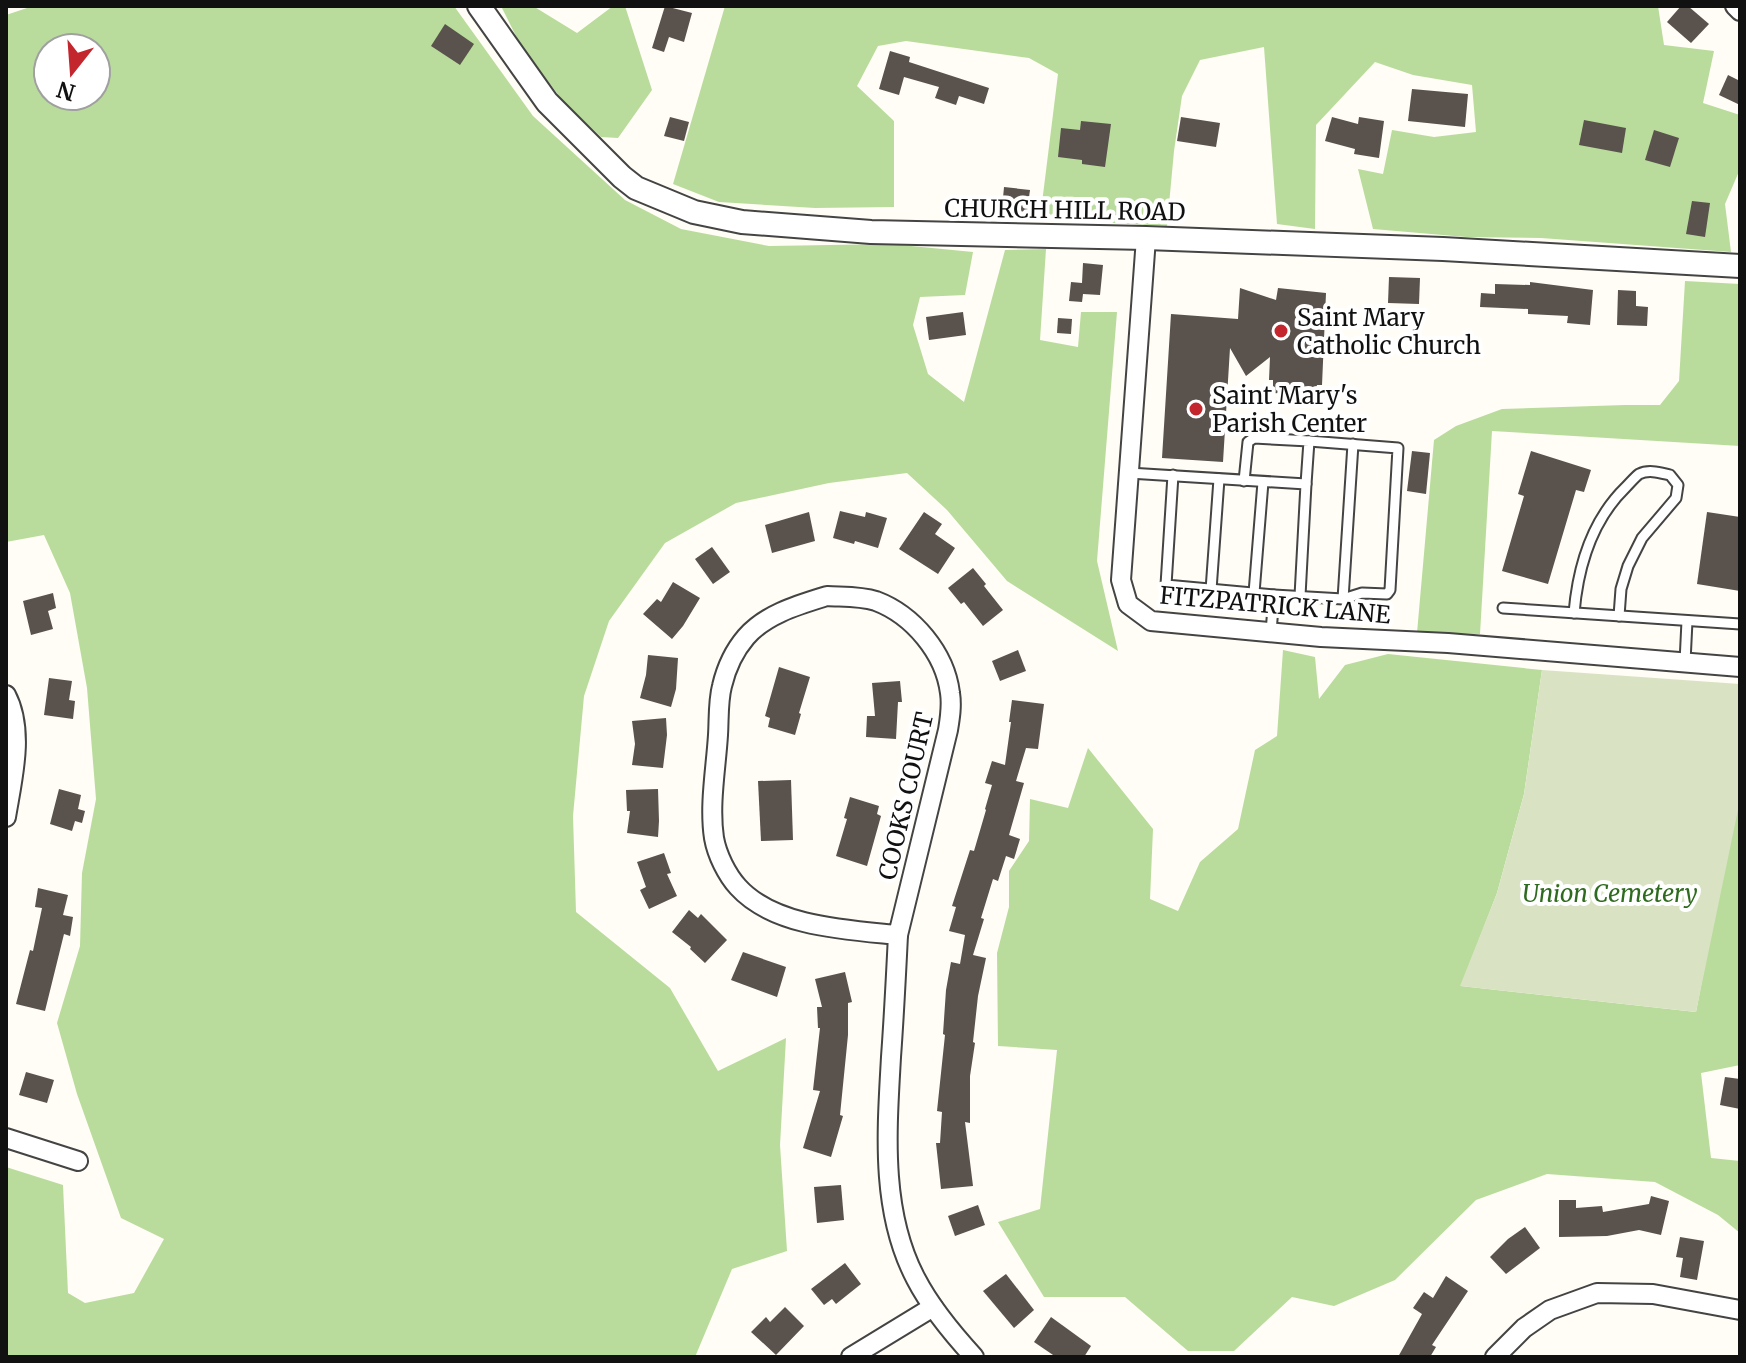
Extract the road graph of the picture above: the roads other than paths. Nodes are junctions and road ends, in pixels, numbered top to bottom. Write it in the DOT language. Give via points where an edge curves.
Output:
graph roads {
  1 [pos="479,6"];
  2 [pos="1735,6"];
  3 [pos="1740,11"];
  4 [pos="1146,238"];
  5 [pos="1740,266"];
  6 [pos="1309,441"];
  7 [pos="1353,444"];
  8 [pos="1129,473"];
  9 [pos="1173,475"];
  10 [pos="1219,479"];
  11 [pos="1244,481"];
  12 [pos="1263,482"];
  13 [pos="1306,484"];
  14 [pos="1211,590"];
  15 [pos="1254,593"];
  16 [pos="1274,595"];
  17 [pos="1300,596"];
  18 [pos="1343,599"];
  19 [pos="1503,608"];
  20 [pos="1574,613"];
  21 [pos="1619,616"];
  22 [pos="1687,621"];
  23 [pos="1740,624"];
  24 [pos="1271,632"];
  25 [pos="1685,662"];
  26 [pos="1740,667"];
  27 [pos="6,695"];
  28 [pos="6,817"];
  29 [pos="898,935"];
  30 [pos="6,1138"];
  31 [pos="78,1161"];
  32 [pos="933,1307"];
  33 [pos="1740,1310"];
  34 [pos="851,1357"];
  35 [pos="974,1357"];
  36 [pos="1495,1357"];
  1 -- 4 [label="street, CHURCH HILL ROAD" via="547,102 622,177 694,212 742,222 871,232"];
  2 -- 3 [label="street"];
  4 -- 5 [label="street, CHURCH HILL ROAD"];
  4 -- 8 [label="street, FITZPATRICK LANE"];
  6 -- 7 [label="lane"];
  6 -- 11 [label="lane" via="1251,439"];
  6 -- 13 [label="lane"];
  7 -- 18 [label="lane"];
  7 -- 18 [label="lane" via="1398,448 1390,590"];
  8 -- 9 [label="lane"];
  8 -- 24 [label="street, FITZPATRICK LANE" via="1121,580 1128,604 1151,621"];
  9 -- 10 [label="lane"];
  9 -- 14 [label="lane" via="1166,585"];
  10 -- 11 [label="lane"];
  10 -- 14 [label="lane"];
  11 -- 12 [label="lane"];
  12 -- 13 [label="lane"];
  12 -- 15 [label="lane"];
  13 -- 17 [label="lane"];
  14 -- 15 [label="lane"];
  15 -- 16 [label="lane"];
  16 -- 17 [label="lane"];
  16 -- 24 [label="lane"];
  17 -- 18 [label="lane"];
  19 -- 20 [label="lane"];
  20 -- 21 [label="lane"];
  20 -- 21 [label="lane" via="1584,554 1614,499 1639,474 1670,475 1678,485 1676,498 1642,538 1628,566"];
  21 -- 22 [label="lane"];
  22 -- 23 [label="lane"];
  22 -- 25 [label="lane"];
  24 -- 25 [label="street, FITZPATRICK LANE"];
  25 -- 26 [label="street, FITZPATRICK LANE"];
  27 -- 28 [label="street" via="16,734"];
  29 -- 29 [label="street, COOKS COURT" via="948,730 950,690 939,658 910,621 874,601 827,596 785,609 747,636 732,657 722,687 714,842 739,888 775,913 829,927"];
  29 -- 32 [label="street, COOKS COURT" via="888,1112 890,1196 902,1245"];
  30 -- 31 [label="street"];
  32 -- 34 [label="street"];
  32 -- 35 [label="street, COOKS COURT"];
  33 -- 36 [label="street" via="1653,1294 1597,1293 1550,1310"];
}
